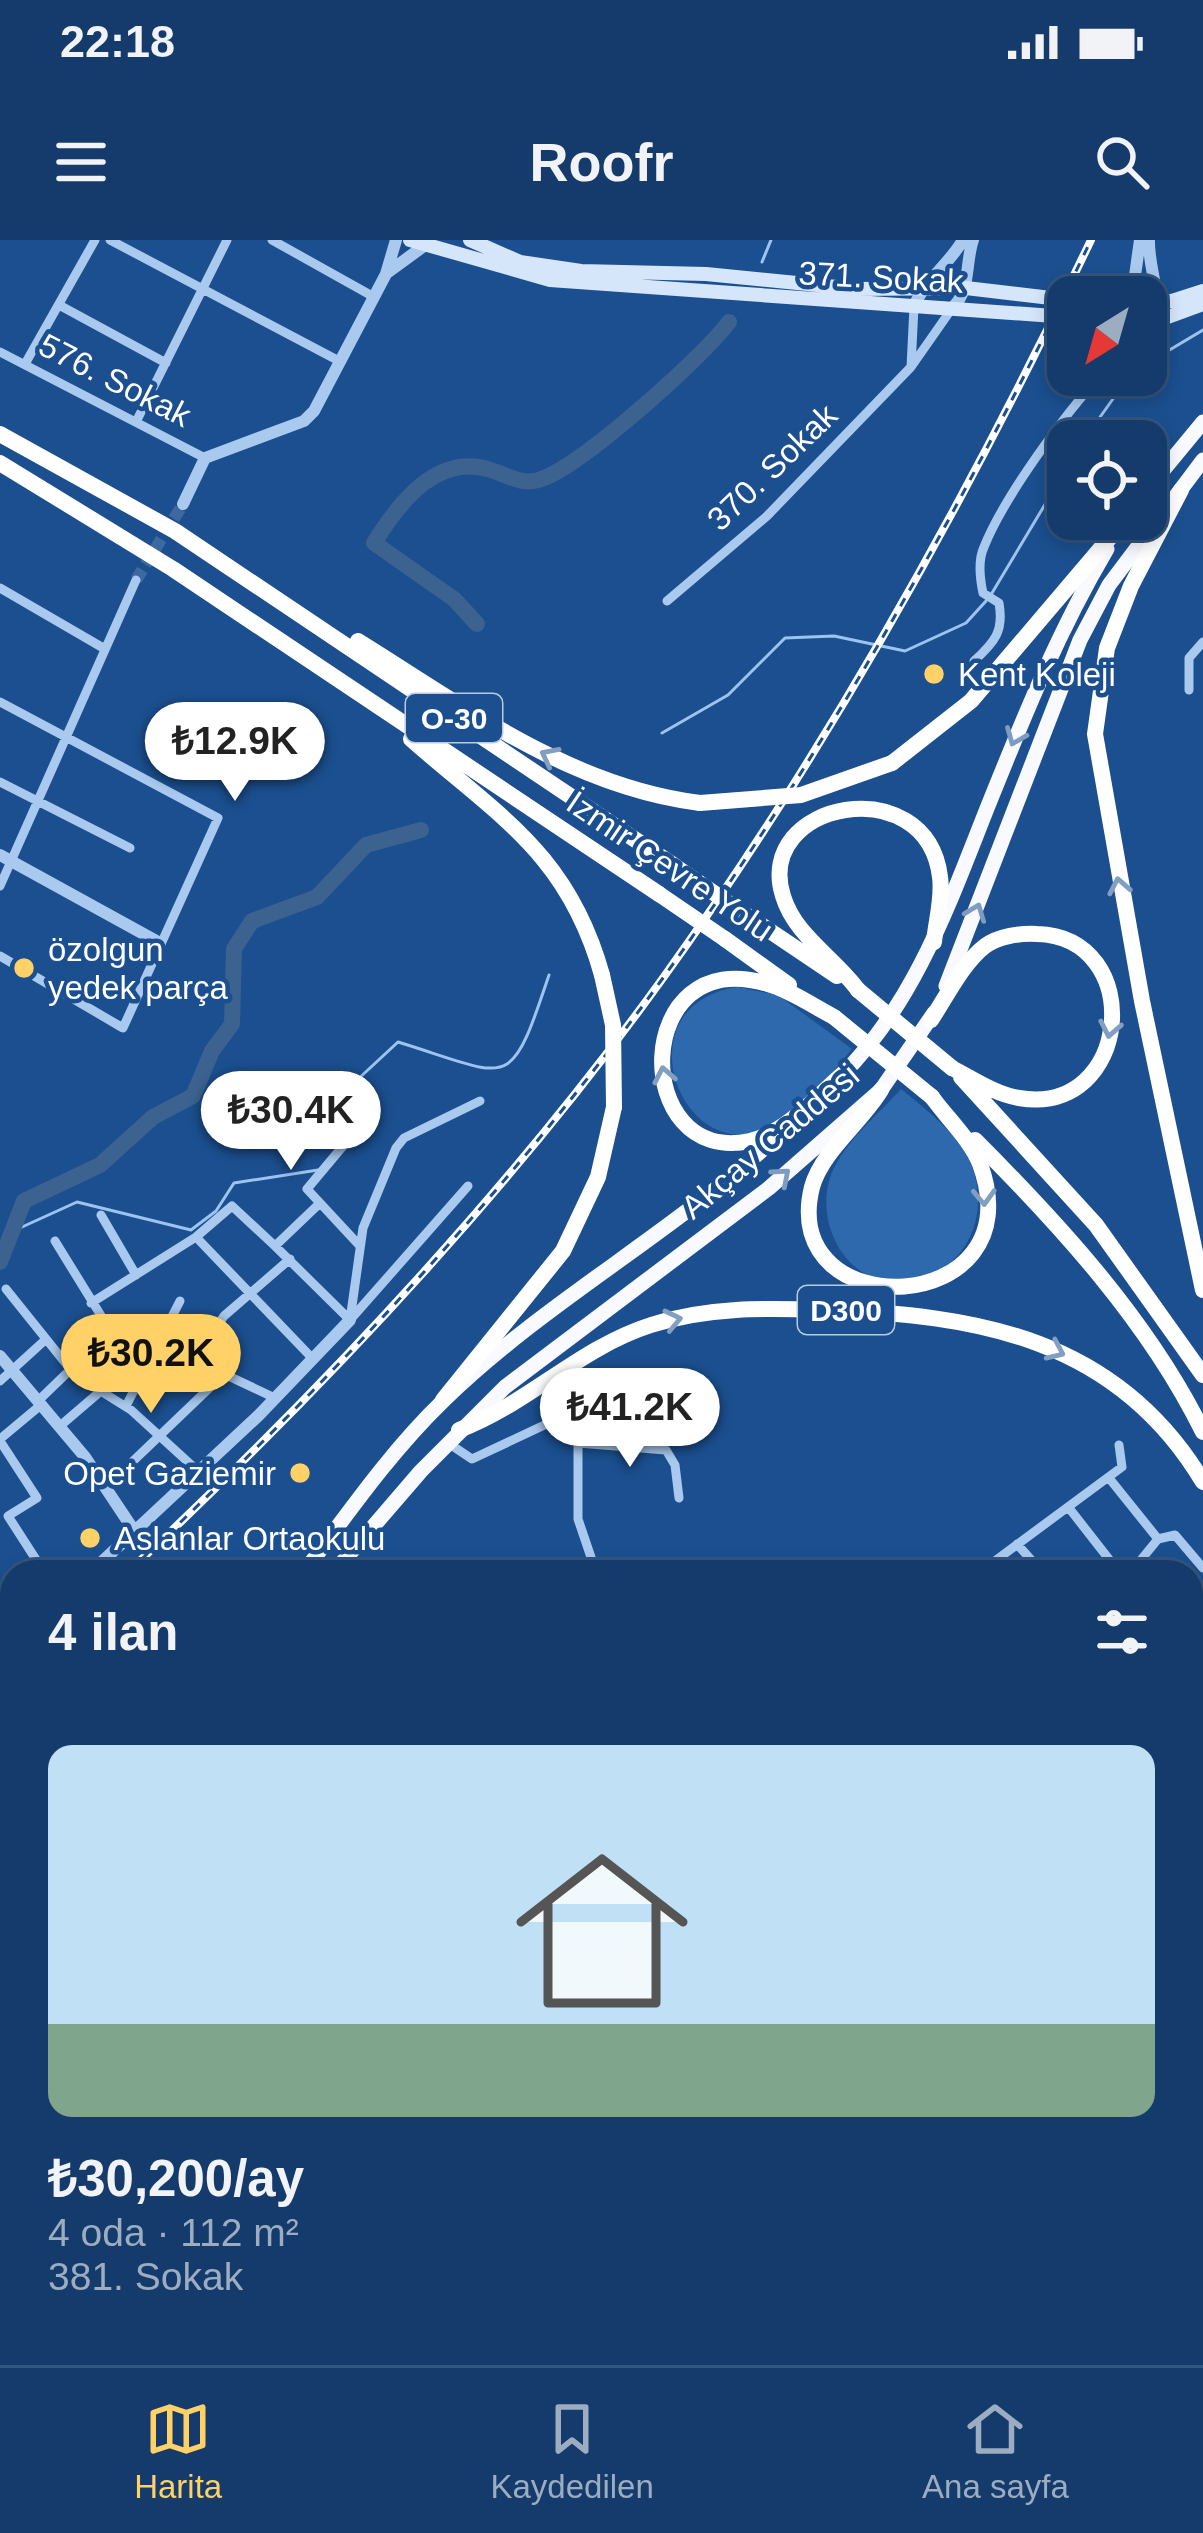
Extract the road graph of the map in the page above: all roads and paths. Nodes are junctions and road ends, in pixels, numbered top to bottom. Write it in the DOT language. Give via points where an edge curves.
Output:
graph roads {
  1 [pos="95,240"];
  2 [pos="110,240"];
  3 [pos="227,240"];
  4 [pos="272,240"];
  5 [pos="396,240"];
  6 [pos="410,240"];
  7 [pos="470,240"];
  8 [pos="973,240"];
  9 [pos="1140,240"];
  10 [pos="1149,240"];
  11 [pos="431,241"];
  12 [pos="958,245"];
  13 [pos="386,274"];
  14 [pos="1135,276"];
  15 [pos="1151,276"];
  16 [pos="202,285"];
  17 [pos="922,286"];
  18 [pos="965,288"];
  19 [pos="1203,291"];
  20 [pos="374,297"];
  21 [pos="1167,297"];
  22 [pos="1047,298"];
  23 [pos="1203,304"];
  24 [pos="59,305"];
  25 [pos="914,307"];
  26 [pos="953,307"];
  27 [pos="1047,315"];
  28 [pos="1167,318"];
  29 [pos="0,352"];
  30 [pos="341,362"];
  31 [pos="166,363"];
  32 [pos="25,364"];
  33 [pos="910,368"];
  34 [pos="1081,396"];
  35 [pos="138,418"];
  36 [pos="1203,422"];
  37 [pos="0,434"];
  38 [pos="205,458"];
  39 [pos="1203,460"];
  40 [pos="0,464"];
  41 [pos="1167,466"];
  42 [pos="1181,490"];
  43 [pos="183,504"];
  44 [pos="1108,540"];
  45 [pos="1113,540"];
  46 [pos="232,570"];
  47 [pos="136,580"];
  48 [pos="0,588"];
  49 [pos="667,601"];
  50 [pos="1203,642"];
  51 [pos="105,649"];
  52 [pos="974,661"];
  53 [pos="1189,690"];
  54 [pos="359,693"];
  55 [pos="0,702"];
  56 [pos="65,736"];
  57 [pos="0,782"];
  58 [pos="36,800"];
  59 [pos="130,848"];
  60 [pos="6,858"];
  61 [pos="0,886"];
  62 [pos="934,942"];
  63 [pos="160,943"];
  64 [pos="0,956"];
  65 [pos="858,990"];
  66 [pos="834,1017"];
  67 [pos="931,1020"];
  68 [pos="952,1068"];
  69 [pos="846,1071"];
  70 [pos="880,1090"];
  71 [pos="932,1096"];
  72 [pos="480,1101"];
  73 [pos="344,1146"];
  74 [pos="467,1186"];
  75 [pos="320,1203"];
  76 [pos="101,1215"];
  77 [pos="196,1237"];
  78 [pos="55,1241"];
  79 [pos="359,1245"];
  80 [pos="275,1246"];
  81 [pos="290,1259"];
  82 [pos="136,1275"];
  83 [pos="6,1289"];
  84 [pos="1203,1290"];
  85 [pos="249,1293"];
  86 [pos="180,1301"];
  87 [pos="91,1303"];
  88 [pos="350,1320"];
  89 [pos="44,1341"];
  90 [pos="158,1343"];
  91 [pos="0,1356"];
  92 [pos="313,1359"];
  93 [pos="194,1360"];
  94 [pos="13,1370"];
  95 [pos="70,1370"];
  96 [pos="224,1374"];
  97 [pos="1203,1375"];
  98 [pos="0,1381"];
  99 [pos="102,1390"];
  100 [pos="275,1398"];
  101 [pos="443,1400"];
  102 [pos="40,1402"];
  103 [pos="126,1406"];
  104 [pos="60,1426"];
  105 [pos="1203,1432"];
  106 [pos="163,1437"];
  107 [pos="454,1437"];
  108 [pos="0,1440"];
  109 [pos="578,1443"];
  110 [pos="1119,1444"];
  111 [pos="199,1472"];
  112 [pos="1109,1478"];
  113 [pos="1203,1482"];
  114 [pos="106,1487"];
  115 [pos="680,1498"];
  116 [pos="1069,1508"];
  117 [pos="380,1519"];
  118 [pos="135,1532"];
  119 [pos="1158,1538"];
  120 [pos="1017,1544"];
  121 [pos="1000,1558"];
  122 [pos="36,1560"];
  123 [pos="104,1560"];
  124 [pos="313,1560"];
  125 [pos="344,1560"];
  126 [pos="353,1560"];
  127 [pos="592,1560"];
  128 [pos="997,1560"];
  129 [pos="1031,1560"];
  130 [pos="1110,1560"];
  131 [pos="1141,1560"];
  132 [pos="1198,1560"];
  1 -- 24 [label="street"];
  2 -- 16 [label="street"];
  3 -- 16 [label="street"];
  4 -- 20 [label="street"];
  5 -- 13 [label="street"];
  6 -- 11 [label="main road, 371. Sokak"];
  7 -- 17 [label="main road, 371. Sokak" via="520,262 581,271"];
  8 -- 18 [label="street"];
  9 -- 14 [label="street"];
  10 -- 15 [label="street"];
  11 -- 13 [label="street"];
  11 -- 25 [label="main road, 371. Sokak" via="550,280"];
  12 -- 17 [label="street"];
  13 -- 20 [label="street, 576. Sokak"];
  16 -- 30 [label="street"];
  16 -- 31 [label="street"];
  17 -- 18 [label="main road, 371. Sokak"];
  17 -- 25 [label="street"];
  18 -- 22 [label="main road, 371. Sokak"];
  18 -- 26 [label="street"];
  19 -- 21 [label="main road"];
  20 -- 30 [label="street, 576. Sokak"];
  23 -- 28 [label="main road"];
  24 -- 31 [label="street"];
  24 -- 32 [label="street"];
  25 -- 26 [label="main road, 371. Sokak"];
  25 -- 33 [label="street"];
  26 -- 27 [label="main road, 371. Sokak"];
  26 -- 33 [label="street, 370. Sokak"];
  29 -- 32 [label="street, 576. Sokak"];
  30 -- 38 [label="street, 576. Sokak" via="304,421"];
  31 -- 35 [label="street"];
  32 -- 35 [label="street, 576. Sokak"];
  33 -- 49 [label="street, 370. Sokak" via="767,516"];
  34 -- 52 [label="street" via="984,545 983,593 999,603 998,637"];
  35 -- 38 [label="street, 576. Sokak"];
  36 -- 41 [label="highway"];
  37 -- 46 [label="highway, İzmir Çevre Yolu / O-30" via="87,478"];
  38 -- 43 [label="street, 576. Sokak"];
  39 -- 42 [label="highway, Akçay Caddesi"];
  40 -- 54 [label="highway, İzmir Çevre Yolu / O-30"];
  67 -- 42 [label="highway, Akçay Caddesi, one-way" via="1080,640 1109,586"];
  84 -- 42 [label="highway, one-way" via="1095,734 1107,648"];
  44 -- 46 [label="highway, one-way, bridge" via="971,701 892,763 801,795 700,803 609,783 548,757"];
  45 -- 62 [label="highway, Akçay Caddesi, one-way" via="1037,683"];
  46 -- 65 [label="highway, İzmir Çevre Yolu / O-30, bridge"];
  47 -- 51 [label="street"];
  48 -- 51 [label="street"];
  50 -- 53 [label="street" via="1189,658"];
  51 -- 56 [label="street"];
  54 -- 66 [label="highway, İzmir Çevre Yolu / O-30, bridge"];
  54 -- 101 [label="highway, bridge" via="525,833 577,906 613,1025 614,1107 598,1178 563,1251"];
  55 -- 56 [label="street"];
  56 -- 58 [label="street"];
  56 -- 63 [label="street" via="218,818"];
  57 -- 58 [label="street"];
  58 -- 59 [label="street"];
  58 -- 60 [label="street"];
  60 -- 61 [label="street"];
  60 -- 63 [label="street"];
  62 -- 65 [label="highway" via="941,878 926,840 881,809 850,806 816,818 785,855 782,893 797,928"];
  62 -- 69 [label="highway, Akçay Caddesi" via="878,1035"];
  63 -- 64 [label="street" via="123,1028"];
  65 -- 68 [label="highway, İzmir Çevre Yolu / O-30, bridge"];
  69 -- 66 [label="highway, one-way" via="779,1127 731,1143 684,1121 661,1075 666,1029 683,1004 713,984 770,984"];
  66 -- 71 [label="highway, İzmir Çevre Yolu / O-30, bridge"];
  67 -- 68 [label="highway, one-way" via="987,944 1020,933 1048,934 1100,969 1115,1024 1098,1066 1077,1087 1022,1099"];
  67 -- 70 [label="highway, Akçay Caddesi"];
  68 -- 97 [label="highway, İzmir Çevre Yolu / O-30" via="1096,1225"];
  69 -- 101 [label="highway, Akçay Caddesi" via="747,1166"];
  71 -- 70 [label="highway, one-way" via="978,1158 987,1187 982,1229 938,1281 877,1287 833,1264 812,1223 811,1192"];
  107 -- 70 [label="highway, Akçay Caddesi, one-way" via="523,1372 769,1188"];
  71 -- 105 [label="highway, İzmir Çevre Yolu / O-30" via="1097,1276"];
  72 -- 79 [label="street" via="404,1138"];
  73 -- 75 [label="street" via="307,1190"];
  74 -- 88 [label="street"];
  75 -- 79 [label="street"];
  75 -- 80 [label="street"];
  76 -- 82 [label="street"];
  77 -- 80 [label="street" via="232,1206"];
  77 -- 82 [label="street"];
  77 -- 85 [label="street"];
  78 -- 87 [label="street"];
  79 -- 88 [label="street"];
  80 -- 81 [label="street"];
  81 -- 85 [label="street"];
  81 -- 88 [label="street"];
  82 -- 87 [label="street"];
  83 -- 89 [label="street"];
  85 -- 92 [label="street"];
  85 -- 93 [label="street"];
  86 -- 90 [label="street"];
  87 -- 90 [label="street" via="108,1328"];
  88 -- 92 [label="street"];
  89 -- 94 [label="street"];
  89 -- 95 [label="street"];
  90 -- 93 [label="street"];
  90 -- 103 [label="street"];
  91 -- 94 [label="street"];
  92 -- 100 [label="street"];
  93 -- 96 [label="street"];
  94 -- 98 [label="street"];
  94 -- 102 [label="street"];
  95 -- 99 [label="street"];
  95 -- 102 [label="street"];
  96 -- 100 [label="street"];
  96 -- 106 [label="street"];
  99 -- 103 [label="street"];
  99 -- 104 [label="street"];
  100 -- 111 [label="street"];
  101 -- 124 [label="highway, Akçay Caddesi"];
  102 -- 104 [label="street"];
  102 -- 108 [label="street"];
  103 -- 106 [label="street"];
  104 -- 114 [label="street"];
  106 -- 111 [label="street"];
  106 -- 114 [label="street"];
  107 -- 109 [label="street" via="472,1460 572,1420"];
  107 -- 113 [label="highway, D300, one-way" via="591,1349 652,1325 724,1309 924,1313 1073,1358 1157,1421"];
  107 -- 117 [label="highway, Akçay Caddesi"];
  108 -- 122 [label="street" via="37,1498 8,1516"];
  109 -- 115 [label="street" via="665,1450"];
  109 -- 127 [label="street" via="578,1519"];
  110 -- 112 [label="street" via="1122,1467"];
  111 -- 118 [label="street"];
  112 -- 116 [label="street"];
  112 -- 119 [label="street"];
  114 -- 118 [label="street"];
  116 -- 120 [label="street"];
  116 -- 130 [label="street"];
  117 -- 125 [label="highway, Akçay Caddesi"];
  117 -- 126 [label="main road"];
  118 -- 123 [label="street"];
  119 -- 131 [label="street"];
  119 -- 132 [label="street" via="1174,1535"];
  120 -- 121 [label="street"];
  120 -- 129 [label="street"];
  121 -- 128 [label="street"];
}
